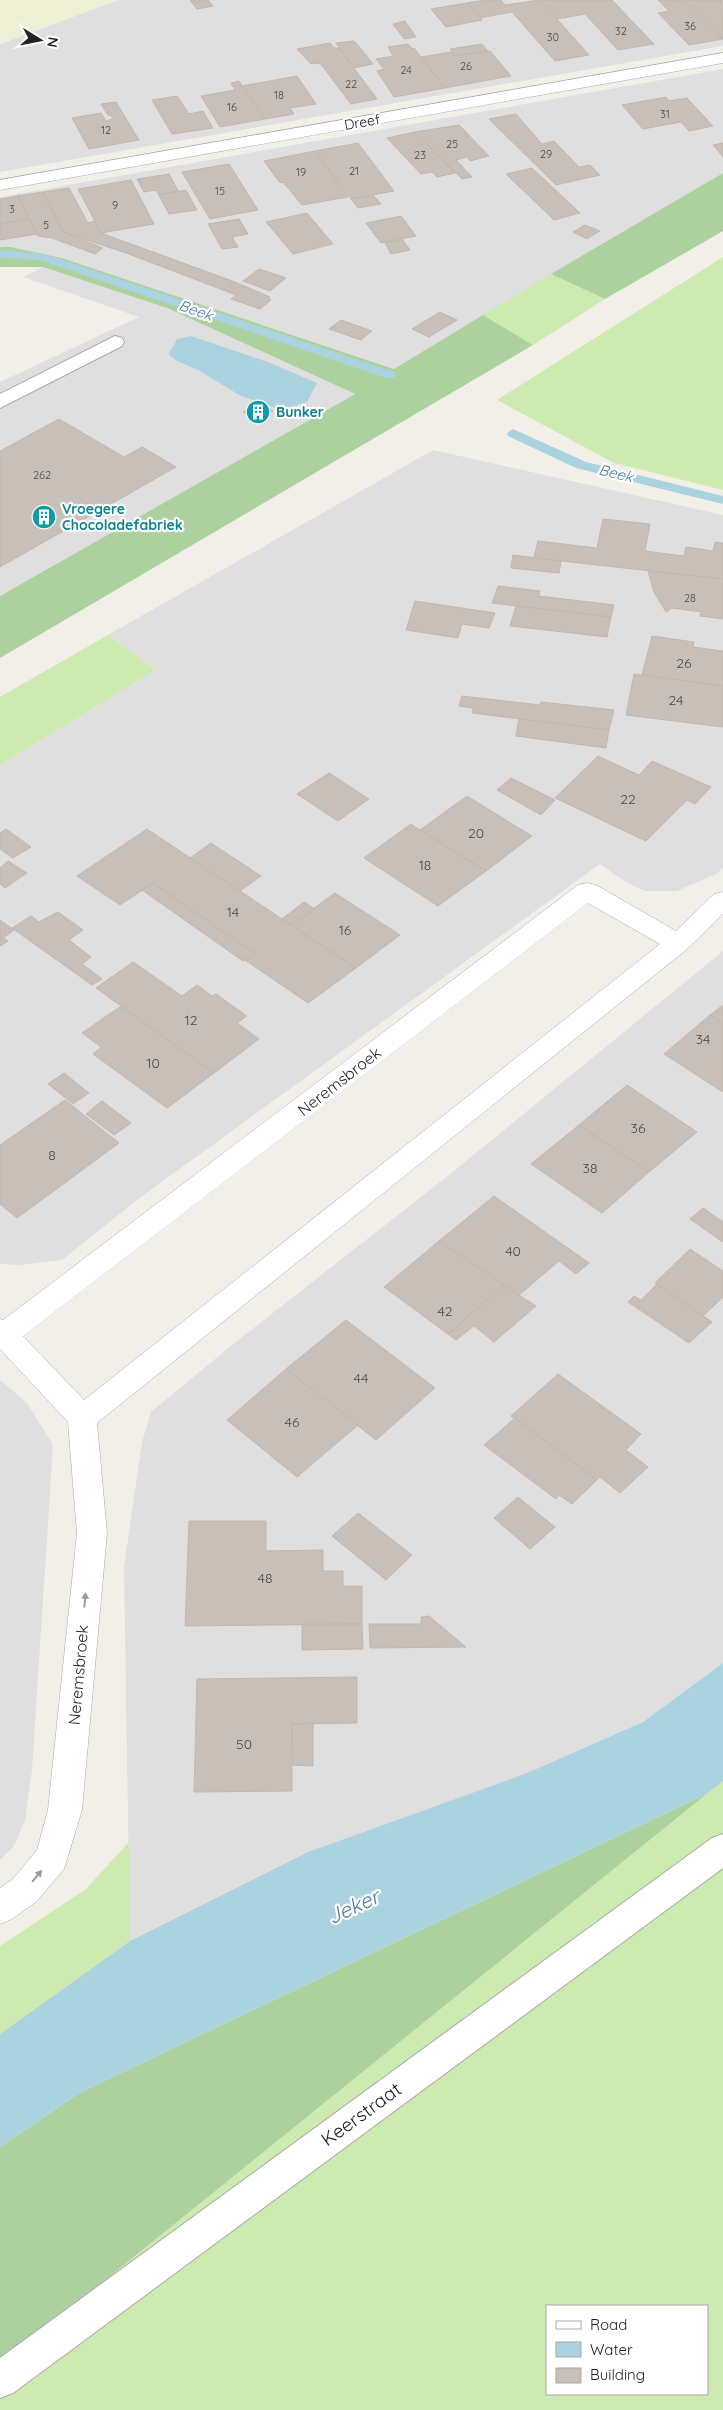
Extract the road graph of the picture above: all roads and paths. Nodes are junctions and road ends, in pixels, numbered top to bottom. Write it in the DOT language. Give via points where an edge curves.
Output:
graph roads {
  1 [pos="723,58"];
  2 [pos="0,185"];
  3 [pos="115,342"];
  4 [pos="0,402"];
  5 [pos="723,900"];
  6 [pos="678,943"];
  7 [pos="2,1332"];
  8 [pos="82,1418"];
  9 [pos="723,1849"];
  10 [pos="0,1908"];
  11 [pos="0,2380"];
  1 -- 2 [label="street, Dreef"];
  3 -- 4 [label="lane"];
  5 -- 6 [label="street"];
  6 -- 7 [label="street, Neremsbroek" via="587,891"];
  6 -- 8 [label="street"];
  7 -- 8 [label="street, Neremsbroek"];
  10 -- 8 [label="street, Neremsbroek, one-way" via="25,1890 52,1858 65,1810 92,1533"];
  9 -- 11 [label="lane, Keerstraat"];
}
